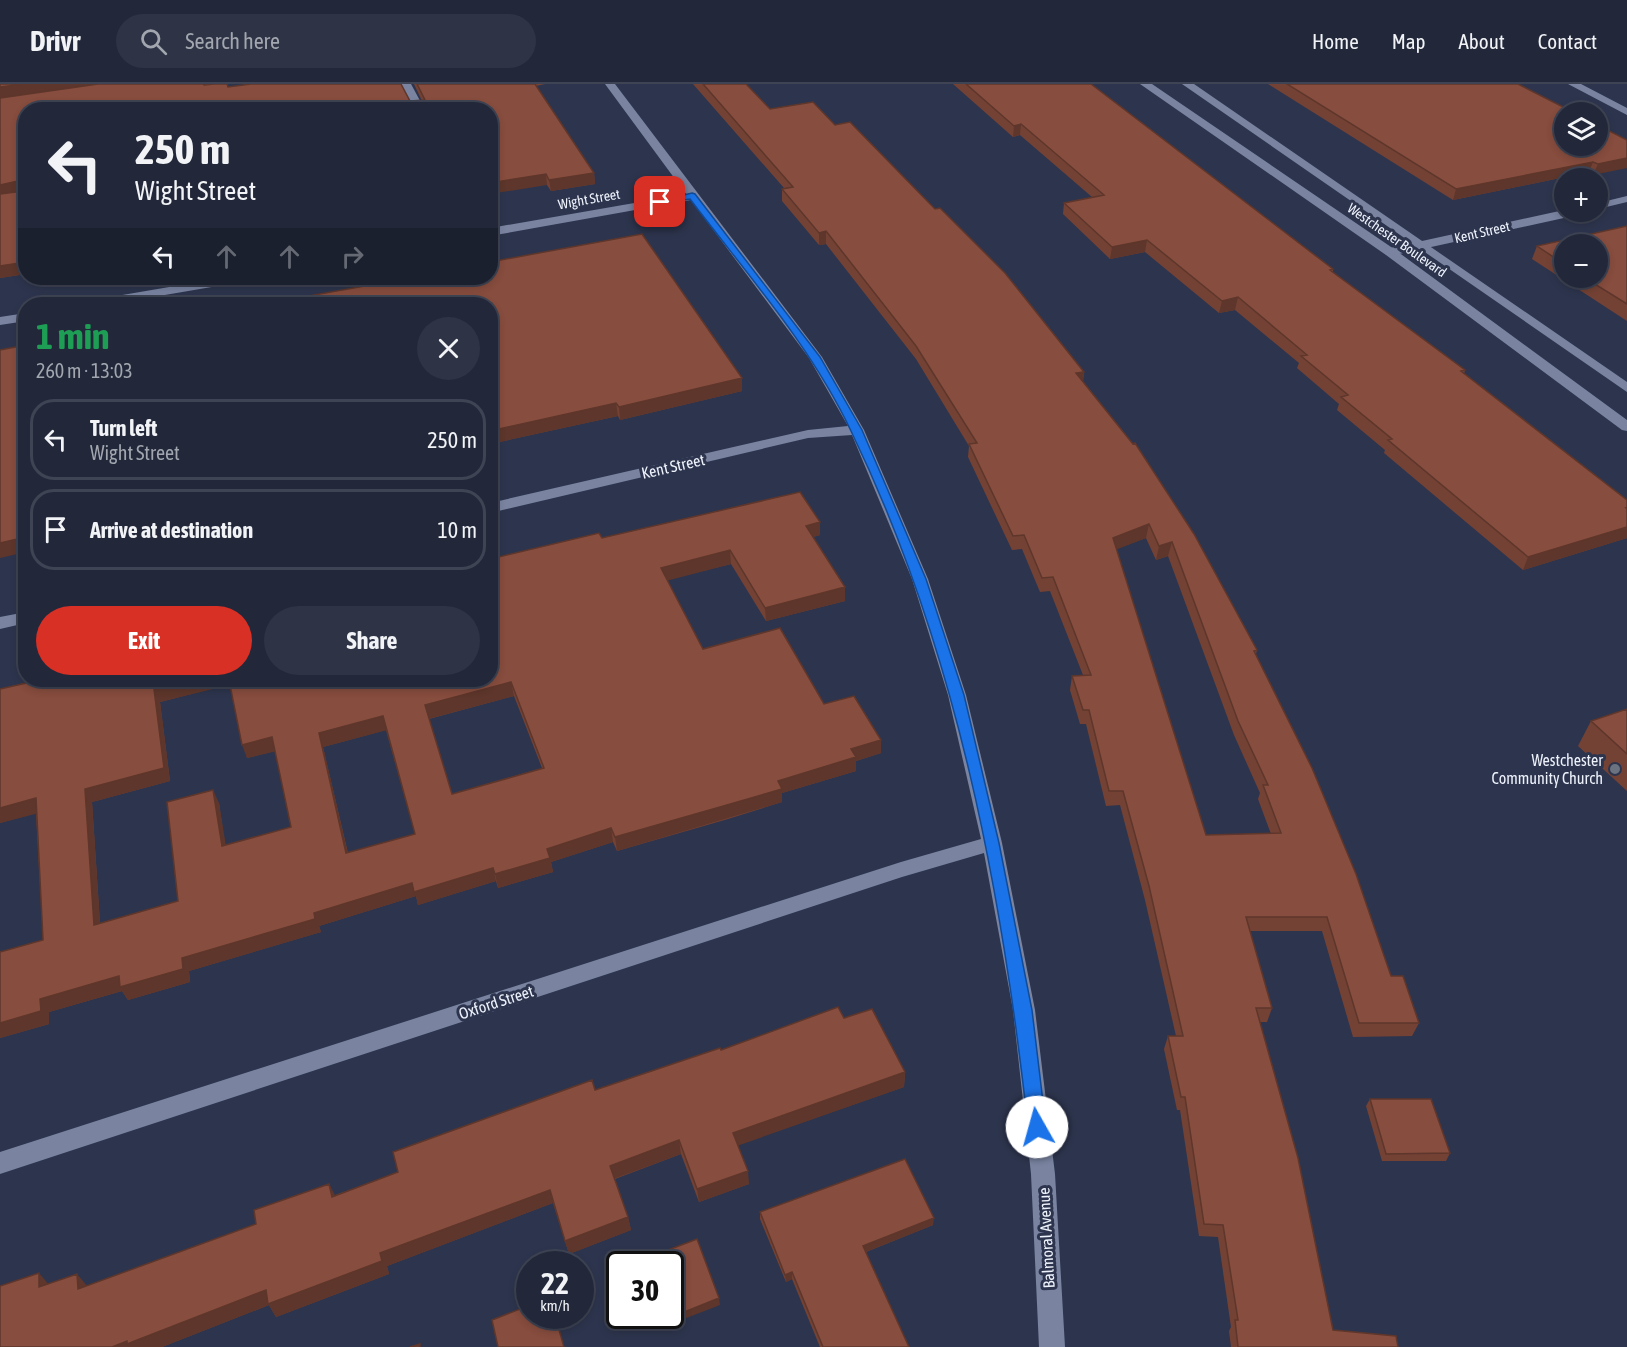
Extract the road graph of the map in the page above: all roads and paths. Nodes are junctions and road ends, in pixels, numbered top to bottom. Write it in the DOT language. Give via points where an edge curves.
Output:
graph roads {
  1 [pos="406,84"];
  2 [pos="610,84"];
  3 [pos="1145,84"];
  4 [pos="1187,84"];
  5 [pos="1573,84"];
  6 [pos="416,102"];
  7 [pos="1627,112"];
  8 [pos="692,196"];
  9 [pos="1627,200"];
  10 [pos="1608,204"];
  11 [pos="1554,216"];
  12 [pos="498,231"];
  13 [pos="1424,246"];
  14 [pos="1390,252"];
  15 [pos="202,285"];
  16 [pos="133,297"];
  17 [pos="18,318"];
  18 [pos="0,321"];
  19 [pos="1627,388"];
  20 [pos="1627,427"];
  21 [pos="856,430"];
  22 [pos="498,506"];
  23 [pos="18,619"];
  24 [pos="0,623"];
  25 [pos="992,843"];
  26 [pos="0,1163"];
  27 [pos="1052,1347"];
  1 -- 6 [label="street"];
  2 -- 8 [label="street, Balmoral Avenue"];
  3 -- 14 [label="street, Westchester Boulevard"];
  4 -- 13 [label="street, Westchester Boulevard"];
  5 -- 7 [label="street"];
  8 -- 12 [label="street, Wight Street"];
  8 -- 21 [label="street, Balmoral Avenue" via="815,357"];
  9 -- 10 [label="street"];
  11 -- 13 [label="street, Kent Street"];
  13 -- 14 [label="street, Kent Street"];
  13 -- 19 [label="street, Westchester Boulevard"];
  14 -- 20 [label="street, Westchester Boulevard"];
  15 -- 16 [label="street"];
  17 -- 18 [label="street"];
  21 -- 22 [label="street, Kent Street" via="808,434"];
  21 -- 25 [label="street, Balmoral Avenue" via="920,579 957,695"];
  23 -- 24 [label="street"];
  25 -- 26 [label="street, Oxford Street"];
  25 -- 27 [label="street, Balmoral Avenue" via="1026,1034 1043,1174"];
}
